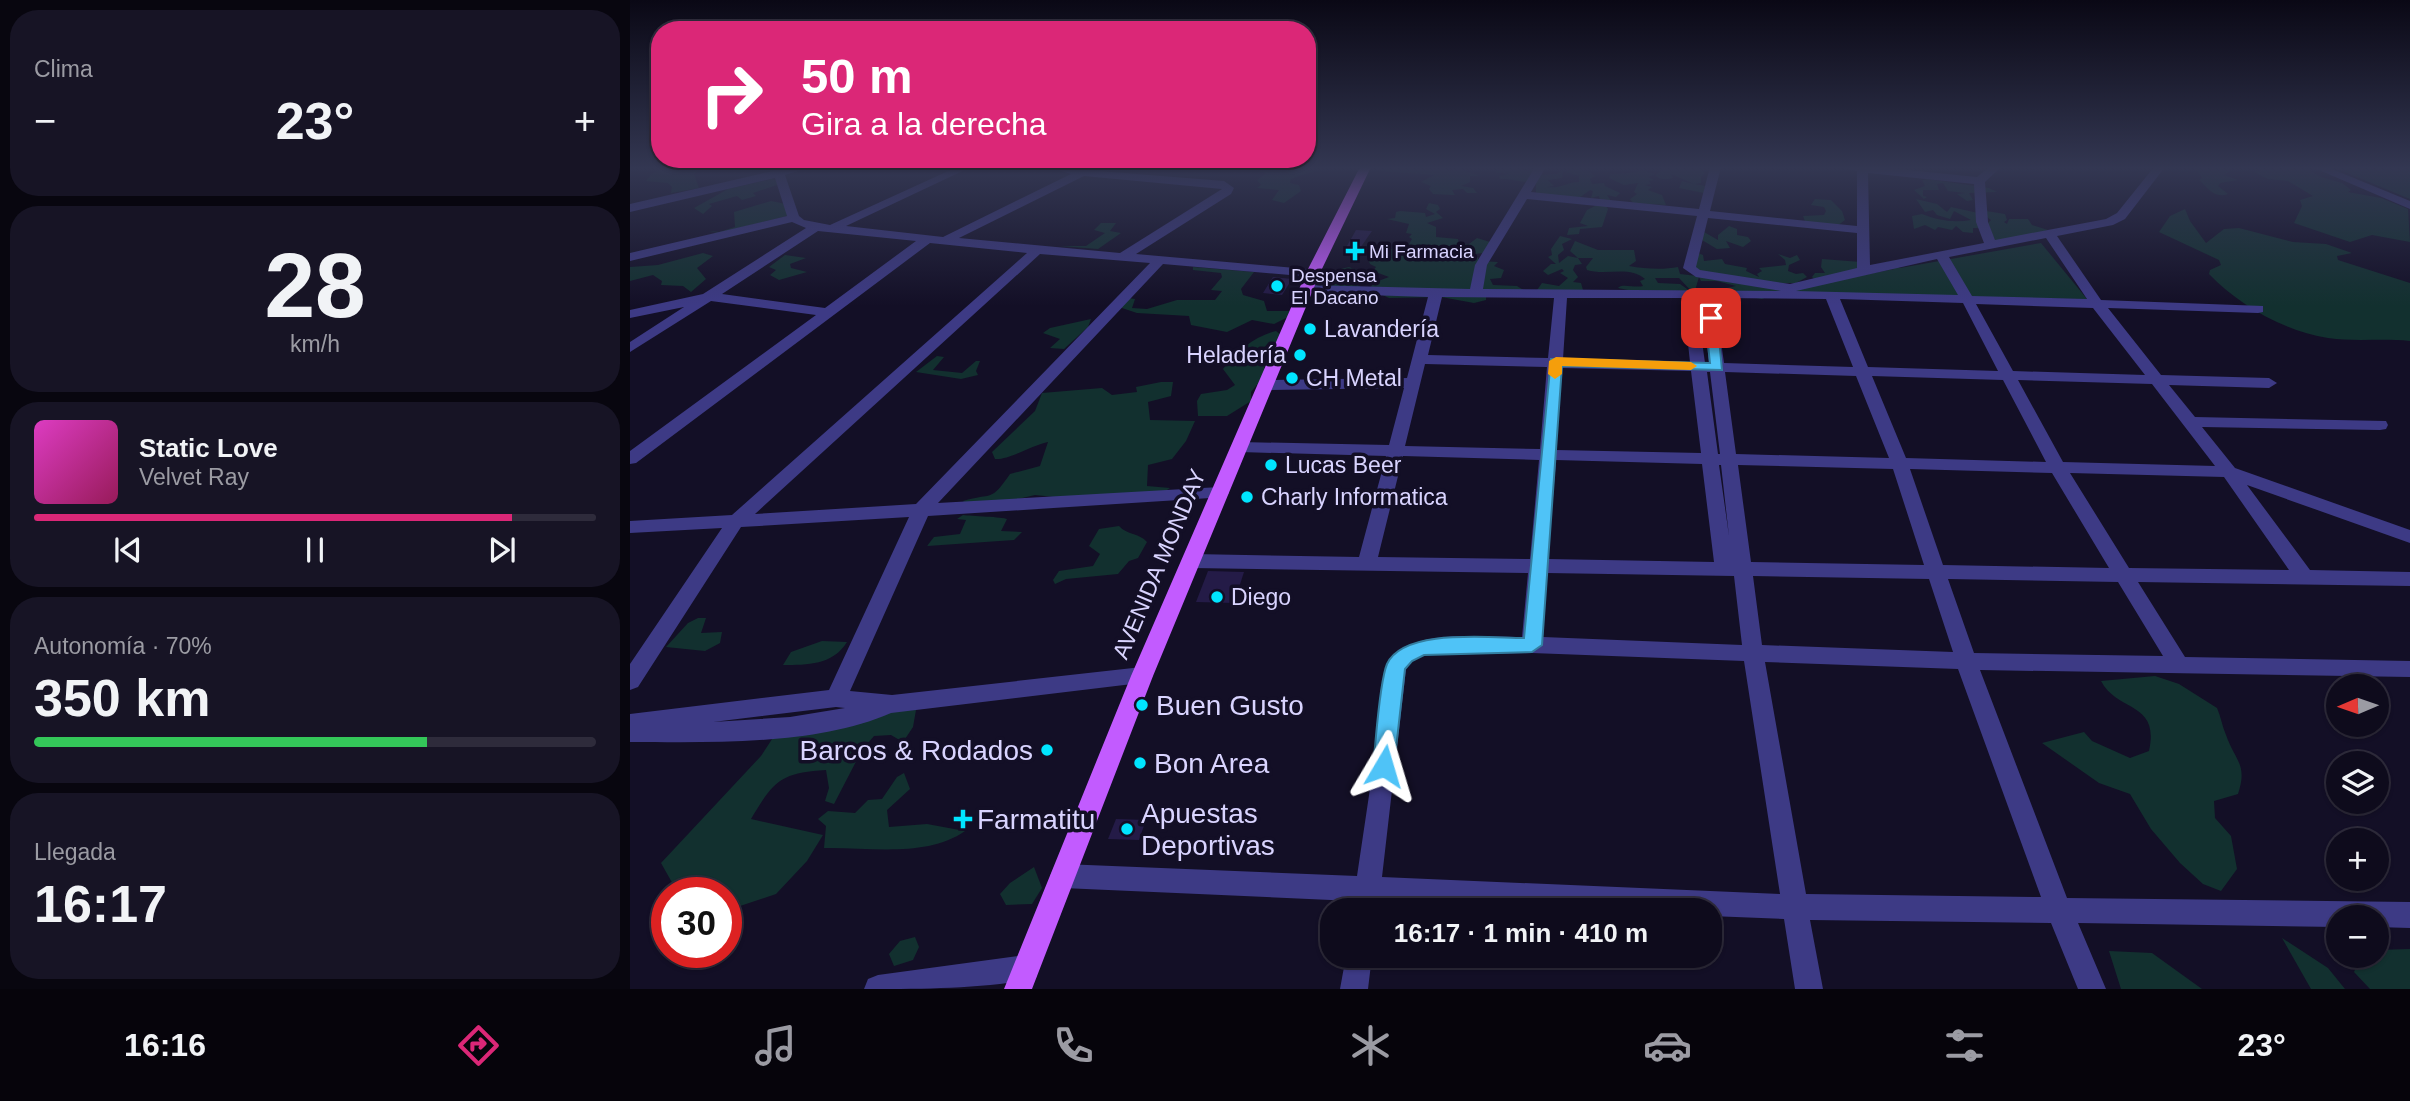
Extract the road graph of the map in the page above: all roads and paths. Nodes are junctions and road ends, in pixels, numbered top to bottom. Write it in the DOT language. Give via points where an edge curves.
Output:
graph roads {
  1 [pos="792,213"];
  2 [pos="866,213"];
  3 [pos="1000,213"];
  4 [pos="1193,213"];
  5 [pos="1343,213"];
  6 [pos="1513,213"];
  7 [pos="1696,213"];
  8 [pos="1863,213"];
  9 [pos="1981,213"];
  10 [pos="2123,213"];
  11 [pos="1704,214"];
  12 [pos="794,218"];
  13 [pos="816,227"];
  14 [pos="831,229"];
  15 [pos="1863,230"];
  16 [pos="2050,234"];
  17 [pos="928,239"];
  18 [pos="946,240"];
  19 [pos="1991,245"];
  20 [pos="1037,250"];
  21 [pos="1941,255"];
  22 [pos="630,257"];
  23 [pos="1123,257"];
  24 [pos="1160,260"];
  25 [pos="1864,270"];
  26 [pos="1310,281"];
  27 [pos="1787,291"];
  28 [pos="1436,293"];
  29 [pos="1476,293"];
  30 [pos="1698,293"];
  31 [pos="1561,294"];
  32 [pos="1831,295"];
  33 [pos="710,297"];
  34 [pos="1967,299"];
  35 [pos="2095,301"];
  36 [pos="2258,309"];
  37 [pos="828,312"];
  38 [pos="630,314"];
  39 [pos="630,348"];
  40 [pos="1419,359"];
  41 [pos="1556,361"];
  42 [pos="1708,367"];
  43 [pos="1861,370"];
  44 [pos="2008,374"];
  45 [pos="2155,379"];
  46 [pos="1412,383"];
  47 [pos="2269,383"];
  48 [pos="1265,386"];
  49 [pos="2191,422"];
  50 [pos="2381,425"];
  51 [pos="1240,447"];
  52 [pos="1395,451"];
  53 [pos="1548,455"];
  54 [pos="630,459"];
  55 [pos="1721,459"];
  56 [pos="1899,465"];
  57 [pos="2057,467"];
  58 [pos="2229,472"];
  59 [pos="1220,493"];
  60 [pos="922,509"];
  61 [pos="735,522"];
  62 [pos="630,527"];
  63 [pos="2410,537"];
  64 [pos="1192,561"];
  65 [pos="1367,563"];
  66 [pos="1539,566"];
  67 [pos="1734,569"];
  68 [pos="1937,572"];
  69 [pos="2123,574"];
  70 [pos="2304,578"];
  71 [pos="2410,579"];
  72 [pos="1532,645"];
  73 [pos="1753,654"];
  74 [pos="1965,661"];
  75 [pos="2180,666"];
  76 [pos="2410,669"];
  77 [pos="1142,676"];
  78 [pos="630,681"];
  79 [pos="836,698"];
  80 [pos="892,704"];
  81 [pos="630,723"];
  82 [pos="630,733"];
  83 [pos="1063,876"];
  84 [pos="1342,898"];
  85 [pos="1367,898"];
  86 [pos="1722,906"];
  87 [pos="1795,907"];
  88 [pos="2058,908"];
  89 [pos="2410,915"];
  90 [pos="1357,968"];
  91 [pos="1022,978"];
  92 [pos="878,989"];
  93 [pos="1354,989"];
  94 [pos="1809,989"];
  95 [pos="2092,989"];
  1 -- 12 [label="street"];
  2 -- 14 [label="street"];
  3 -- 18 [label="street"];
  4 -- 23 [label="street"];
  5 -- 26 [label="main road, AVENIDA MONDAY"];
  6 -- 29 [label="street" via="1481,265"];
  7 -- 11 [label="street"];
  8 -- 15 [label="street"];
  9 -- 19 [label="street"];
  10 -- 16 [label="street" via="2119,218"];
  11 -- 15 [label="street"];
  11 -- 27 [label="street" via="1691,270"];
  12 -- 13 [label="street"];
  12 -- 22 [label="street"];
  13 -- 14 [label="street"];
  13 -- 33 [label="street"];
  14 -- 17 [label="street"];
  15 -- 25 [label="street"];
  16 -- 19 [label="street"];
  16 -- 35 [label="street"];
  17 -- 18 [label="street"];
  17 -- 37 [label="street"];
  18 -- 20 [label="street"];
  19 -- 21 [label="street"];
  20 -- 23 [label="street"];
  20 -- 61 [label="street"];
  21 -- 25 [label="street"];
  21 -- 34 [label="street"];
  23 -- 24 [label="street"];
  24 -- 26 [label="street"];
  24 -- 60 [label="street"];
  25 -- 27 [label="street"];
  26 -- 28 [label="street"];
  26 -- 48 [label="main road, AVENIDA MONDAY"];
  27 -- 30 [label="street"];
  27 -- 32 [label="street"];
  28 -- 29 [label="street"];
  28 -- 40 [label="street"];
  29 -- 31 [label="street"];
  30 -- 31 [label="street"];
  30 -- 42 [label="street"];
  31 -- 41 [label="street"];
  32 -- 34 [label="street"];
  32 -- 43 [label="street"];
  33 -- 37 [label="street"];
  33 -- 38 [label="street"];
  33 -- 39 [label="street"];
  34 -- 35 [label="street"];
  34 -- 44 [label="street"];
  35 -- 36 [label="street"];
  35 -- 45 [label="street"];
  37 -- 54 [label="street"];
  40 -- 41 [label="street"];
  40 -- 46 [label="street"];
  41 -- 42 [label="street"];
  41 -- 53 [label="street"];
  42 -- 43 [label="street"];
  42 -- 55 [label="street"];
  43 -- 44 [label="street"];
  43 -- 56 [label="street"];
  44 -- 45 [label="street"];
  44 -- 57 [label="street"];
  45 -- 47 [label="street"];
  45 -- 49 [label="street"];
  46 -- 48 [label="street"];
  46 -- 52 [label="street"];
  48 -- 51 [label="main road, AVENIDA MONDAY"];
  49 -- 50 [label="street"];
  49 -- 58 [label="street"];
  51 -- 52 [label="street"];
  51 -- 59 [label="main road, AVENIDA MONDAY"];
  52 -- 53 [label="street"];
  52 -- 65 [label="street"];
  53 -- 55 [label="street"];
  53 -- 66 [label="street"];
  55 -- 56 [label="street"];
  55 -- 67 [label="street"];
  56 -- 57 [label="street"];
  56 -- 68 [label="street"];
  57 -- 58 [label="street"];
  57 -- 69 [label="street"];
  58 -- 63 [label="street"];
  58 -- 70 [label="street"];
  59 -- 60 [label="street"];
  59 -- 64 [label="main road, AVENIDA MONDAY"];
  60 -- 61 [label="street"];
  60 -- 79 [label="street"];
  61 -- 62 [label="street"];
  61 -- 78 [label="street"];
  64 -- 65 [label="street"];
  64 -- 77 [label="main road, AVENIDA MONDAY"];
  65 -- 66 [label="street"];
  66 -- 67 [label="street"];
  66 -- 72 [label="street"];
  67 -- 68 [label="street"];
  67 -- 73 [label="street"];
  68 -- 69 [label="street"];
  68 -- 74 [label="street"];
  69 -- 70 [label="street"];
  69 -- 75 [label="street"];
  70 -- 71 [label="street"];
  72 -- 73 [label="street"];
  72 -- 85 [label="street" via="1421,647 1405,655 1396,667"];
  73 -- 74 [label="street"];
  73 -- 87 [label="street"];
  74 -- 75 [label="street"];
  74 -- 88 [label="street"];
  75 -- 76 [label="street"];
  77 -- 80 [label="street"];
  77 -- 83 [label="main road, AVENIDA MONDAY"];
  79 -- 80 [label="street"];
  79 -- 81 [label="street"];
  80 -- 82 [label="street" via="829,720 737,730"];
  83 -- 84 [label="street"];
  83 -- 91 [label="main road, AVENIDA MONDAY"];
  86 -- 87 [label="street"];
  87 -- 88 [label="street"];
  87 -- 94 [label="street"];
  88 -- 89 [label="street"];
  88 -- 95 [label="street"];
  90 -- 93 [label="street"];
  91 -- 92 [label="street"];
}
